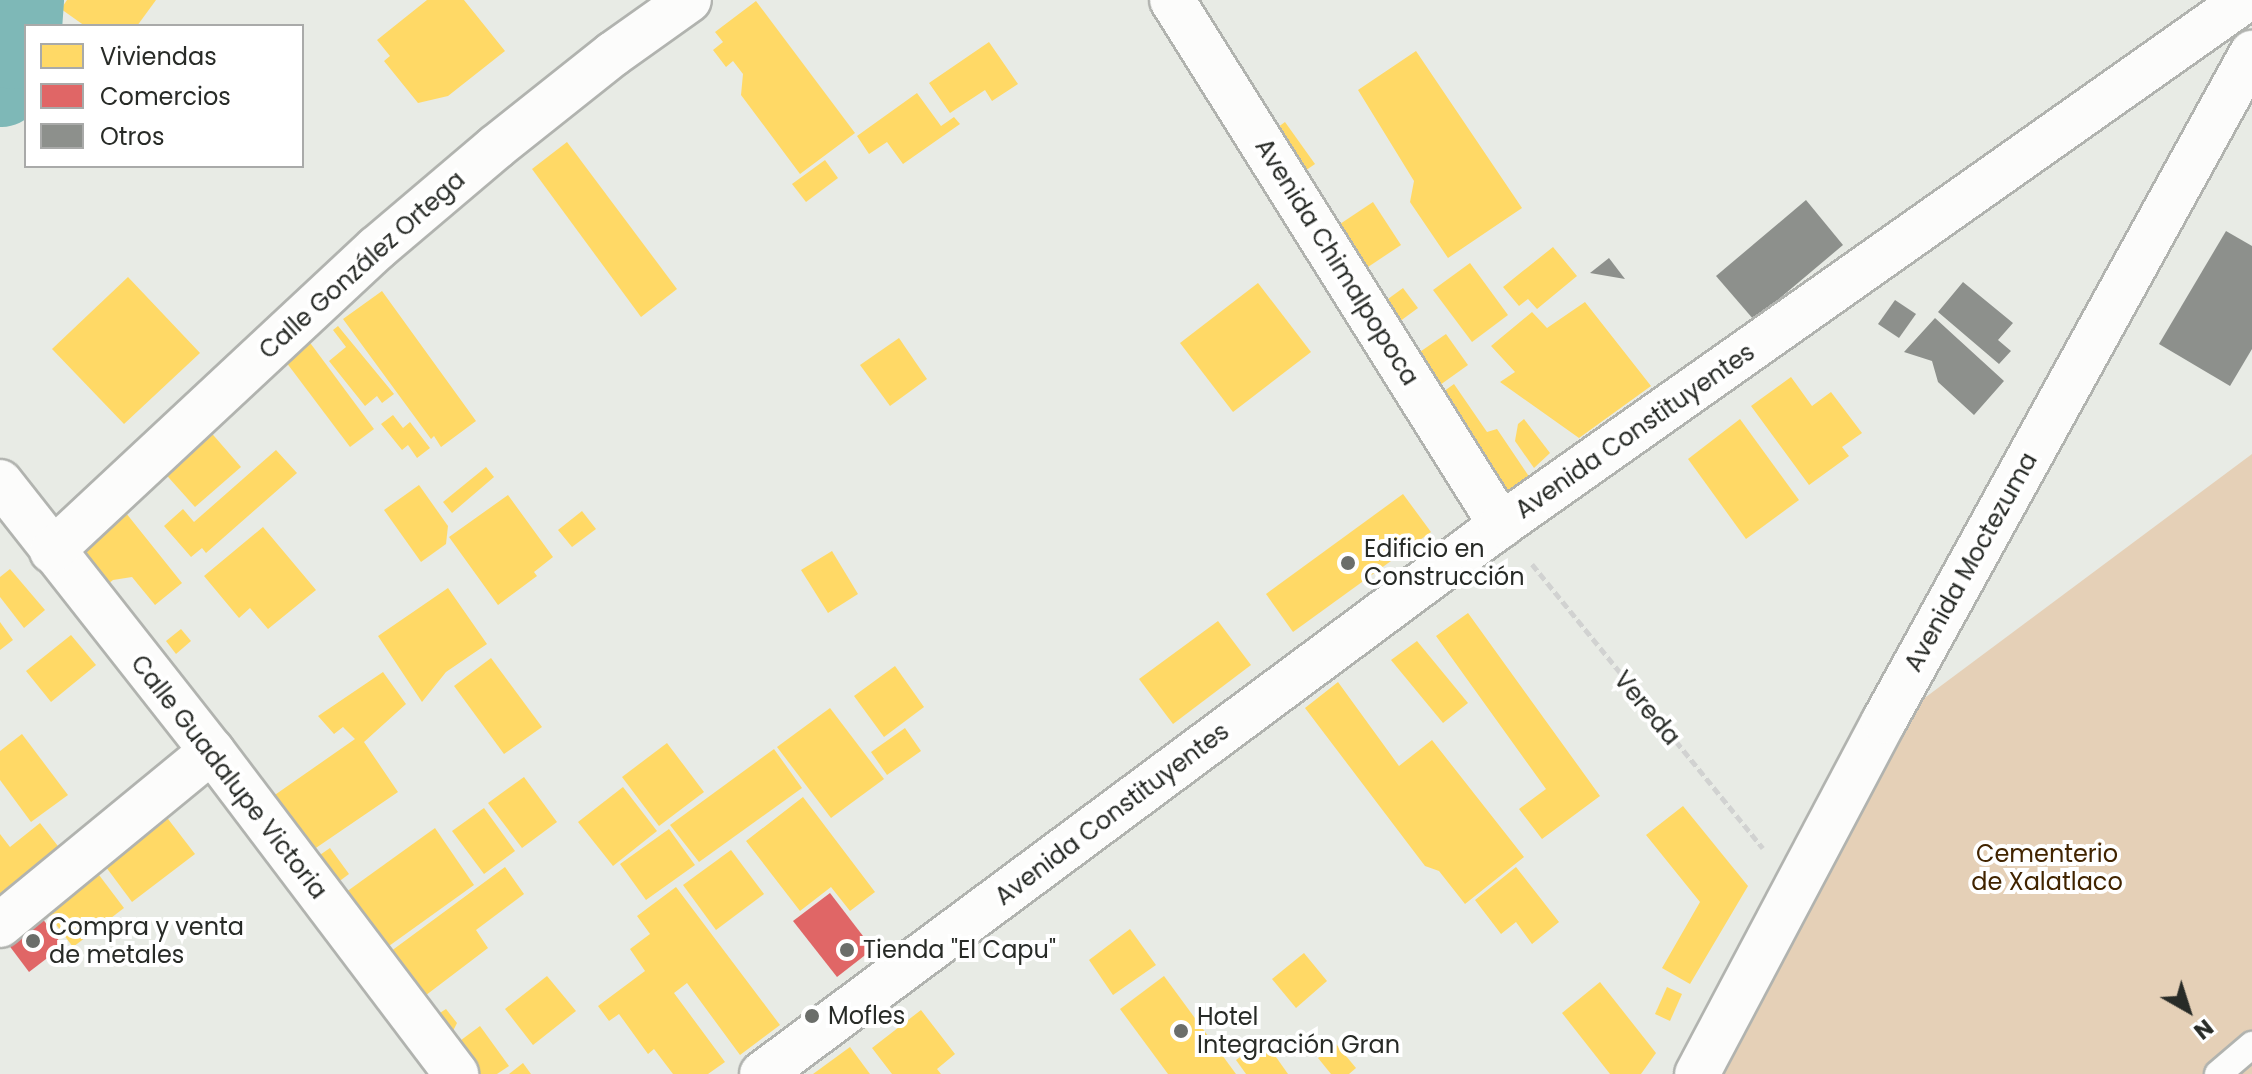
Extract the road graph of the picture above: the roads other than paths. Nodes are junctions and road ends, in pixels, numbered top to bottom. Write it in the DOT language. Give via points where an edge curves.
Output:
graph roads {
  1 [pos="689,0"];
  2 [pos="1172,0"];
  3 [pos="2245,0"];
  4 [pos="2252,53"];
  5 [pos="0,482"];
  6 [pos="1501,525"];
  7 [pos="52,551"];
  8 [pos="212,751"];
  9 [pos="0,925"];
  10 [pos="2252,1045"];
  11 [pos="456,1074"];
  12 [pos="764,1074"];
  13 [pos="1697,1074"];
  14 [pos="2218,1074"];
  1 -- 7 [label="main road, Calle González Ortega" via="508,138 377,248"];
  2 -- 6 [label="main road, Avenida Chimalpopoca"];
  3 -- 6 [label="main road, Avenida Constituyentes"];
  4 -- 13 [label="main road, Avenida Moctezuma" via="1884,721"];
  5 -- 7 [label="main road, Calle Guadalupe Victoria"];
  6 -- 12 [label="main road, Avenida Constituyentes"];
  7 -- 8 [label="main road, Calle Guadalupe Victoria"];
  8 -- 9 [label="main road"];
  8 -- 11 [label="main road, Calle Guadalupe Victoria"];
  10 -- 14 [label="lane"];
}
